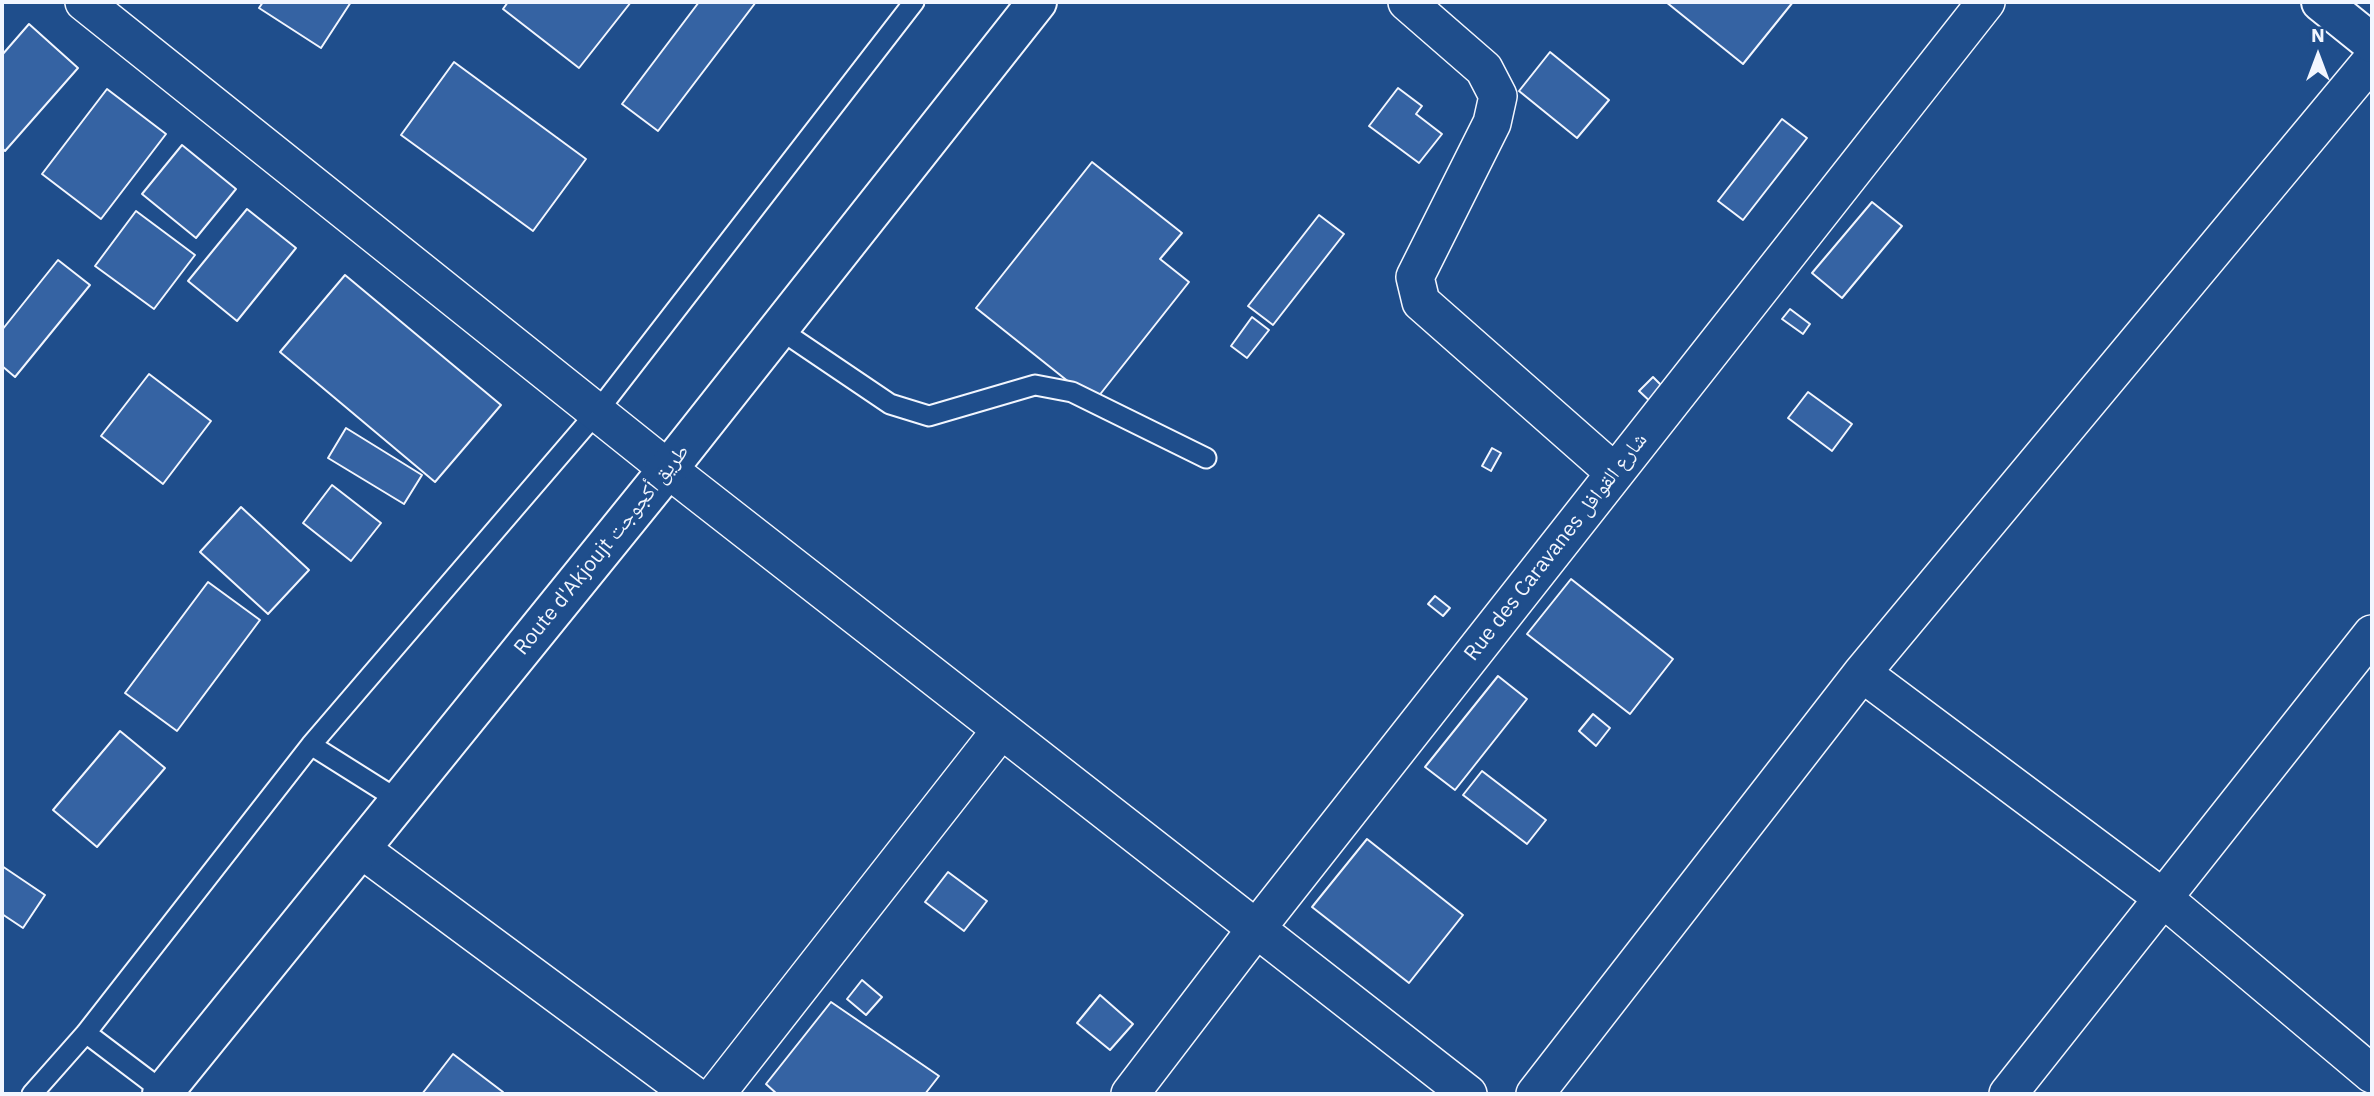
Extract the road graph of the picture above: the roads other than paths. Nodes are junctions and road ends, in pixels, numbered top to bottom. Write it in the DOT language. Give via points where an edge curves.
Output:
graph roads {
  1 [pos="84,2"];
  2 [pos="914,2"];
  3 [pos="1037,2"];
  4 [pos="1407,2"];
  5 [pos="1986,2"];
  6 [pos="2321,2"];
  7 [pos="2372,43"];
  8 [pos="2372,60"];
  9 [pos="779,329"];
  10 [pos="597,412"];
  11 [pos="1206,457"];
  12 [pos="668,469"];
  13 [pos="1615,473"];
  14 [pos="2372,634"];
  15 [pos="1862,673"];
  16 [pos="1001,730"];
  17 [pos="311,745"];
  18 [pos="400,801"];
  19 [pos="360,849"];
  20 [pos="2162,898"];
  21 [pos="1256,929"];
  22 [pos="86,1033"];
  23 [pos="2372,1074"];
  24 [pos="163,1093"];
  25 [pos="32,1094"];
  26 [pos="692,1094"];
  27 [pos="716,1094"];
  28 [pos="1130,1094"];
  29 [pos="1468,1094"];
  30 [pos="1535,1094"];
  31 [pos="2008,1094"];
  1 -- 10 [label="street"];
  2 -- 10 [label="lane"];
  3 -- 9 [label="main road, Route d'Akjoujt طريق أكجوجت"];
  4 -- 13 [label="street" via="1485,69 1498,96 1492,123 1415,277 1421,302"];
  5 -- 13 [label="street, Rue des Caravanes شارع القوافل"];
  6 -- 7 [label="main road"];
  8 -- 15 [label="street"];
  9 -- 11 [label="lane" via="890,404 929,416 1035,385 1072,392"];
  9 -- 12 [label="main road, Route d'Akjoujt طريق أكجوجت"];
  10 -- 12 [label="street"];
  10 -- 17 [label="lane"];
  12 -- 16 [label="street"];
  12 -- 18 [label="main road, Route d'Akjoujt طريق أكجوجت"];
  13 -- 21 [label="street, Rue des Caravanes شارع القوافل"];
  14 -- 20 [label="street"];
  15 -- 20 [label="street"];
  15 -- 30 [label="street"];
  16 -- 21 [label="street"];
  16 -- 27 [label="street"];
  17 -- 18 [label="lane"];
  17 -- 22 [label="lane"];
  18 -- 19 [label="main road, Route d'Akjoujt طريق أكجوجت"];
  19 -- 24 [label="main road, Route d'Akjoujt طريق أكجوجت"];
  19 -- 26 [label="street"];
  20 -- 23 [label="street"];
  20 -- 31 [label="street"];
  21 -- 28 [label="street, Rue des Caravanes شارع القوافل"];
  21 -- 29 [label="street"];
  22 -- 24 [label="lane"];
  22 -- 25 [label="lane"];
}
